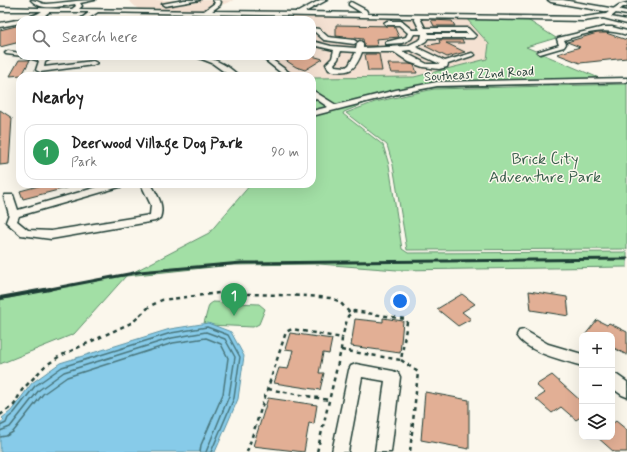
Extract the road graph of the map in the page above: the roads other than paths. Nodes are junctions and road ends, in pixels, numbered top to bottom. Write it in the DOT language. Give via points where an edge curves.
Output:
graph roads {
  1 [pos="34,0"];
  2 [pos="92,0"];
  3 [pos="197,0"];
  4 [pos="216,0"];
  5 [pos="324,0"];
  6 [pos="551,0"];
  7 [pos="77,2"];
  8 [pos="351,4"];
  9 [pos="164,5"];
  10 [pos="627,5"];
  11 [pos="198,6"];
  12 [pos="463,8"];
  13 [pos="0,9"];
  14 [pos="48,10"];
  15 [pos="74,10"];
  16 [pos="96,10"];
  17 [pos="615,11"];
  18 [pos="208,12"];
  19 [pos="627,13"];
  20 [pos="41,15"];
  21 [pos="365,15"];
  22 [pos="37,16"];
  23 [pos="88,16"];
  24 [pos="212,16"];
  25 [pos="281,16"];
  26 [pos="300,16"];
  27 [pos="316,16"];
  28 [pos="416,16"];
  29 [pos="471,17"];
  30 [pos="605,17"];
  31 [pos="16,21"];
  32 [pos="619,21"];
  33 [pos="347,22"];
  34 [pos="627,22"];
  35 [pos="0,25"];
  36 [pos="316,28"];
  37 [pos="626,31"];
  38 [pos="411,32"];
  39 [pos="425,33"];
  40 [pos="382,43"];
  41 [pos="316,46"];
  42 [pos="359,46"];
  43 [pos="410,47"];
  44 [pos="338,48"];
  45 [pos="395,49"];
  46 [pos="540,52"];
  47 [pos="8,53"];
  48 [pos="16,54"];
  49 [pos="472,55"];
  50 [pos="46,60"];
  51 [pos="208,60"];
  52 [pos="268,60"];
  53 [pos="93,63"];
  54 [pos="444,63"];
  55 [pos="229,72"];
  56 [pos="285,72"];
  57 [pos="627,80"];
  58 [pos="316,95"];
  59 [pos="334,108"];
  60 [pos="316,113"];
  61 [pos="105,188"];
  62 [pos="148,188"];
  63 [pos="9,197"];
  64 [pos="14,214"];
  65 [pos="524,335"];
  66 [pos="579,359"];
  67 [pos="615,381"];
  68 [pos="627,391"];
  69 [pos="340,452"];
  70 [pos="383,452"];
  1 -- 7 [label="street" via="44,6"];
  2 -- 7 [label="street"];
  3 -- 9 [label="street"];
  4 -- 18 [label="street" via="218,4"];
  5 -- 26 [label="street"];
  6 -- 17 [label="main road"];
  7 -- 15 [label="street" via="79,6"];
  8 -- 21 [label="street" via="364,11"];
  9 -- 11 [label="street"];
  9 -- 16 [label="street"];
  9 -- 18 [label="street"];
  10 -- 17 [label="street"];
  12 -- 29 [label="street"];
  13 -- 14 [label="street"];
  14 -- 15 [label="street"];
  14 -- 20 [label="street"];
  15 -- 16 [label="street"];
  16 -- 23 [label="street"];
  17 -- 19 [label="main road"];
  17 -- 30 [label="street"];
  18 -- 24 [label="street"];
  18 -- 25 [label="street"];
  20 -- 22 [label="street"];
  21 -- 27 [label="street"];
  21 -- 28 [label="street"];
  28 -- 29 [label="street"];
  28 -- 39 [label="street"];
  29 -- 30 [label="street"];
  30 -- 32 [label="street"];
  31 -- 35 [label="street"];
  32 -- 34 [label="street"];
  32 -- 37 [label="street" via="622,24 621,28"];
  33 -- 38 [label="street" via="399,23"];
  36 -- 42 [label="street" via="326,39"];
  37 -- 46 [label="street" via="602,29 582,33 560,39 562,46"];
  38 -- 39 [label="street"];
  38 -- 40 [label="street" via="408,38 402,41"];
  39 -- 39 [label="street" via="468,30 473,36"];
  39 -- 43 [label="street" via="424,40"];
  41 -- 44 [label="street"];
  42 -- 44 [label="street"];
  42 -- 44 [label="street" via="359,53 348,69 332,68 330,64 335,59"];
  42 -- 45 [label="street" via="368,43 370,49"];
  43 -- 45 [label="street"];
  43 -- 54 [label="street"];
  45 -- 54 [label="street" via="426,66 438,67"];
  47 -- 48 [label="street"];
  49 -- 54 [label="street"];
  50 -- 53 [label="street" via="42,61 40,70"];
  51 -- 55 [label="street"];
  52 -- 56 [label="street"];
  57 -- 59 [label="street, Southeast 22nd Road" via="437,84"];
  58 -- 59 [label="street"];
  59 -- 60 [label="street, Southeast 22nd Road"];
  61 -- 64 [label="street"];
  62 -- 64 [label="street" via="157,204 158,212 155,218 51,235 25,233 11,222"];
  63 -- 64 [label="street"];
  65 -- 66 [label="street" via="543,348"];
  67 -- 68 [label="street"];
  69 -- 70 [label="street" via="356,370 393,377"];
}
